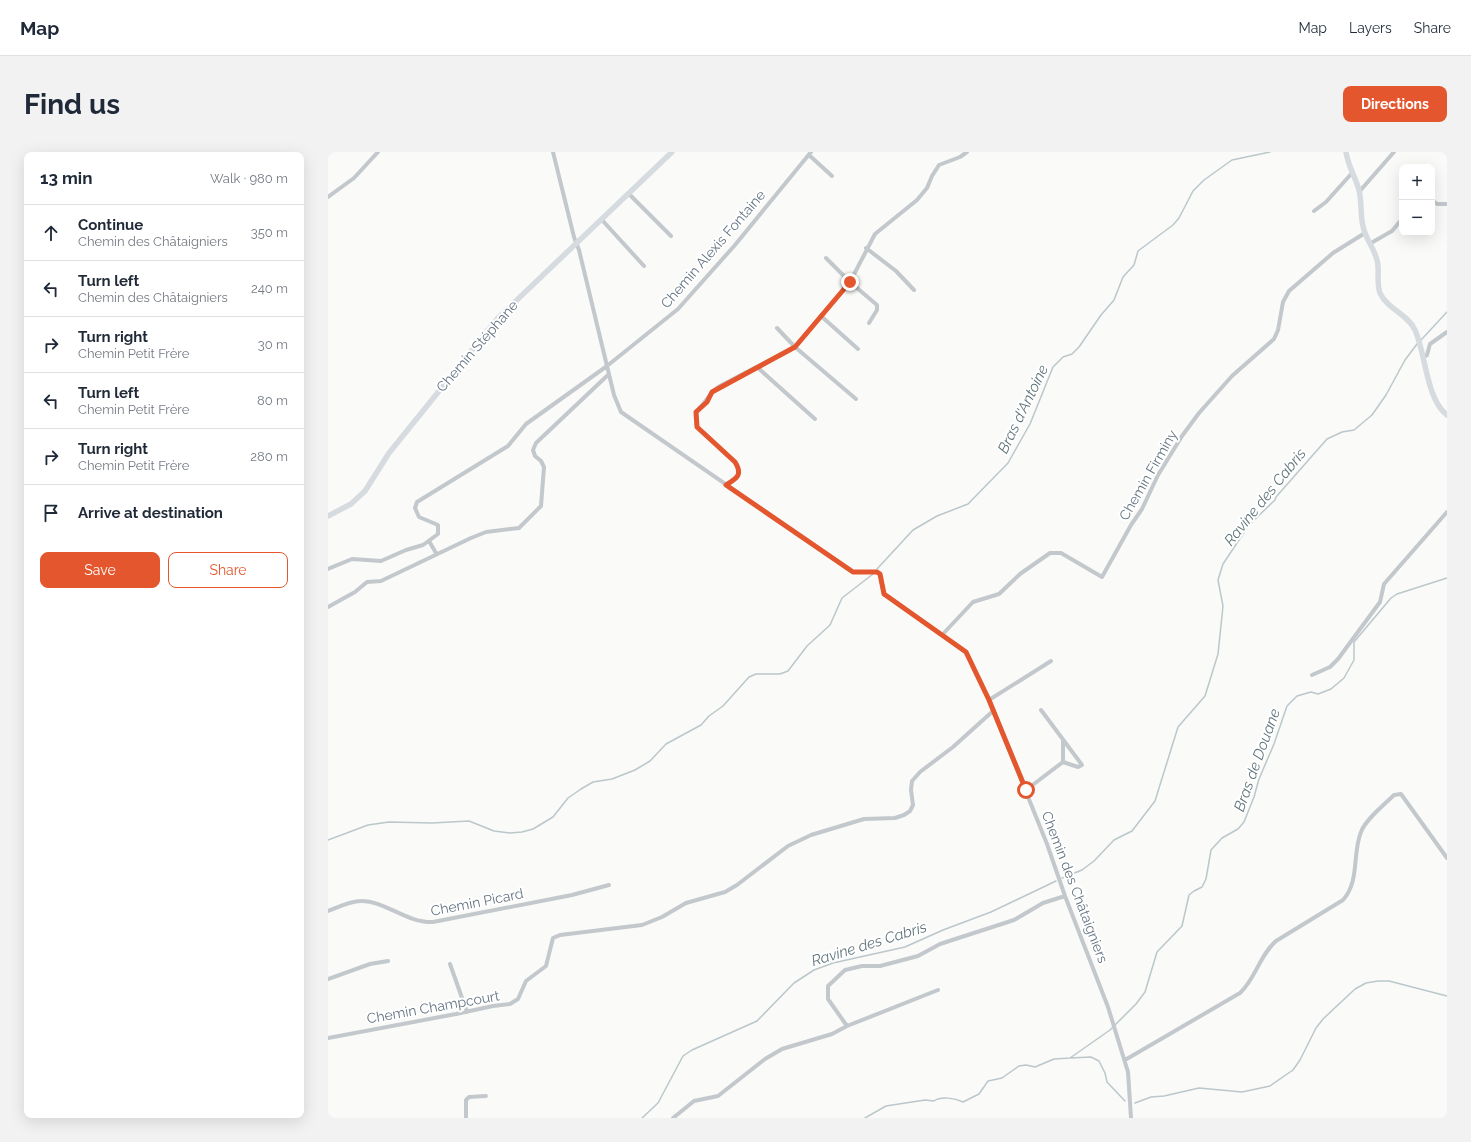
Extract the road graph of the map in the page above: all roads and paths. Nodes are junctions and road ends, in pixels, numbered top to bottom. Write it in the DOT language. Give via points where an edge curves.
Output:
graph roads {
  1 [pos="378,152"];
  2 [pos="553,152"];
  3 [pos="672,152"];
  4 [pos="967,152"];
  5 [pos="1346,152"];
  6 [pos="1394,152"];
  7 [pos="810,153"];
  8 [pos="1352,173"];
  9 [pos="832,176"];
  10 [pos="1359,192"];
  11 [pos="629,194"];
  12 [pos="328,197"];
  13 [pos="1435,202"];
  14 [pos="1447,204"];
  15 [pos="1314,211"];
  16 [pos="602,220"];
  17 [pos="1399,223"];
  18 [pos="1365,233"];
  19 [pos="670,236"];
  20 [pos="1371,243"];
  21 [pos="577,244"];
  22 [pos="866,248"];
  23 [pos="826,258"];
  24 [pos="644,266"];
  25 [pos="850,282"];
  26 [pos="914,290"];
  27 [pos="821,316"];
  28 [pos="869,323"];
  29 [pos="777,328"];
  30 [pos="1447,332"];
  31 [pos="795,347"];
  32 [pos="858,349"];
  33 [pos="1424,355"];
  34 [pos="607,366"];
  35 [pos="757,367"];
  36 [pos="609,374"];
  37 [pos="856,400"];
  38 [pos="1447,415"];
  39 [pos="815,419"];
  40 [pos="726,485"];
  41 [pos="1447,512"];
  42 [pos="328,516"];
  43 [pos="429,541"];
  44 [pos="436,553"];
  45 [pos="328,569"];
  46 [pos="328,607"];
  47 [pos="942,635"];
  48 [pos="1051,661"];
  49 [pos="1312,675"];
  50 [pos="989,700"];
  51 [pos="1041,710"];
  52 [pos="993,711"];
  53 [pos="1063,740"];
  54 [pos="1063,762"];
  55 [pos="1026,790"];
  56 [pos="1447,858"];
  57 [pos="609,885"];
  58 [pos="1065,896"];
  59 [pos="328,911"];
  60 [pos="388,961"];
  61 [pos="450,964"];
  62 [pos="328,979"];
  63 [pos="938,990"];
  64 [pos="467,1012"];
  65 [pos="847,1026"];
  66 [pos="328,1038"];
  67 [pos="1125,1060"];
  68 [pos="486,1096"];
  69 [pos="466,1118"];
  70 [pos="673,1118"];
  71 [pos="1131,1118"];
  1 -- 12 [label="street" via="354,178"];
  2 -- 21 [label="street, Chemin des Châtaigniers"];
  3 -- 11 [label="main road, Chemin Stéphane"];
  4 -- 22 [label="street" via="940,165 922,194 882,226"];
  5 -- 8 [label="main road"];
  6 -- 10 [label="street"];
  7 -- 9 [label="street, Chemin Alexis Fontaine"];
  7 -- 34 [label="street, Chemin Alexis Fontaine" via="735,245 678,309"];
  8 -- 10 [label="main road"];
  8 -- 15 [label="street" via="1326,202"];
  10 -- 18 [label="main road"];
  11 -- 16 [label="main road, Chemin Stéphane"];
  11 -- 19 [label="street"];
  13 -- 14 [label="street"];
  16 -- 21 [label="main road, Chemin Stéphane"];
  16 -- 24 [label="street"];
  17 -- 20 [label="street" via="1392,231"];
  18 -- 20 [label="main road"];
  18 -- 47 [label="street, Chemin Firminy" via="1333,253 1288,291 1274,339 1232,376 1182,436 1102,577 1061,553 1050,553 1020,574 999,594 973,602"];
  20 -- 33 [label="main road" via="1377,260 1378,287 1382,296 1410,322"];
  21 -- 34 [label="street, Chemin des Châtaigniers"];
  21 -- 42 [label="main road, Chemin Stéphane" via="502,313 476,343 389,452 365,491 351,504"];
  22 -- 25 [label="street"];
  22 -- 26 [label="street" via="896,271"];
  23 -- 25 [label="street"];
  25 -- 27 [label="street"];
  25 -- 28 [label="street" via="877,305 877,310"];
  27 -- 31 [label="street"];
  27 -- 32 [label="street"];
  29 -- 31 [label="street"];
  30 -- 33 [label="street" via="1430,344 1427,355"];
  31 -- 35 [label="street"];
  31 -- 37 [label="street"];
  33 -- 38 [label="main road" via="1434,394 1439,406"];
  34 -- 36 [label="street, Chemin des Châtaigniers"];
  34 -- 43 [label="street, Chemin Alexis Fontaine" via="526,424 508,446 417,502 415,508 419,517 438,525 438,534"];
  35 -- 39 [label="street"];
  35 -- 40 [label="street" via="718,387 696,412 697,427 738,467 738,478"];
  36 -- 40 [label="street, Chemin des Châtaigniers" via="621,412"];
  36 -- 44 [label="street" via="548,431 533,450 544,467 543,496 541,506 528,520 519,528 486,532"];
  40 -- 47 [label="street, Chemin des Châtaigniers" via="853,572 880,574 884,594"];
  41 -- 49 [label="street" via="1384,584 1380,602 1338,659 1330,667"];
  43 -- 44 [label="street"];
  43 -- 45 [label="street" via="381,561 352,559"];
  44 -- 46 [label="street" via="381,581 367,582"];
  47 -- 50 [label="street, Chemin des Châtaigniers" via="966,652"];
  48 -- 50 [label="street"];
  50 -- 52 [label="street, Chemin des Châtaigniers"];
  51 -- 53 [label="street"];
  52 -- 55 [label="street, Chemin des Châtaigniers"];
  52 -- 64 [label="street, Chemin Champcourt" via="912,781 913,805 904,815 895,818 864,819 811,835 788,846 737,886 686,903 642,925 553,938 546,966 526,980 521,994 514,1002"];
  53 -- 54 [label="street"];
  53 -- 54 [label="street" via="1082,765 1078,767"];
  54 -- 55 [label="street"];
  55 -- 58 [label="street, Chemin des Châtaigniers"];
  56 -- 67 [label="street" via="1401,794 1394,795 1360,832 1352,883 1349,893 1343,900 1276,941 1266,950 1247,986 1240,993"];
  57 -- 59 [label="street, Chemin Picard" via="572,895 433,922 413,920 367,901 355,902"];
  58 -- 65 [label="street" via="1043,902 1014,920 940,944 918,956 880,966 862,966 845,970 828,986 828,999"];
  58 -- 67 [label="street, Chemin des Châtaigniers" via="1089,953"];
  60 -- 62 [label="street" via="370,964"];
  61 -- 64 [label="street"];
  63 -- 65 [label="street"];
  64 -- 66 [label="street, Chemin Champcourt"];
  65 -- 70 [label="street" via="832,1034 782,1049 765,1059 718,1096 694,1101"];
  67 -- 71 [label="street, Chemin des Châtaigniers"];
  68 -- 69 [label="street" via="469,1097 466,1100"];
}
